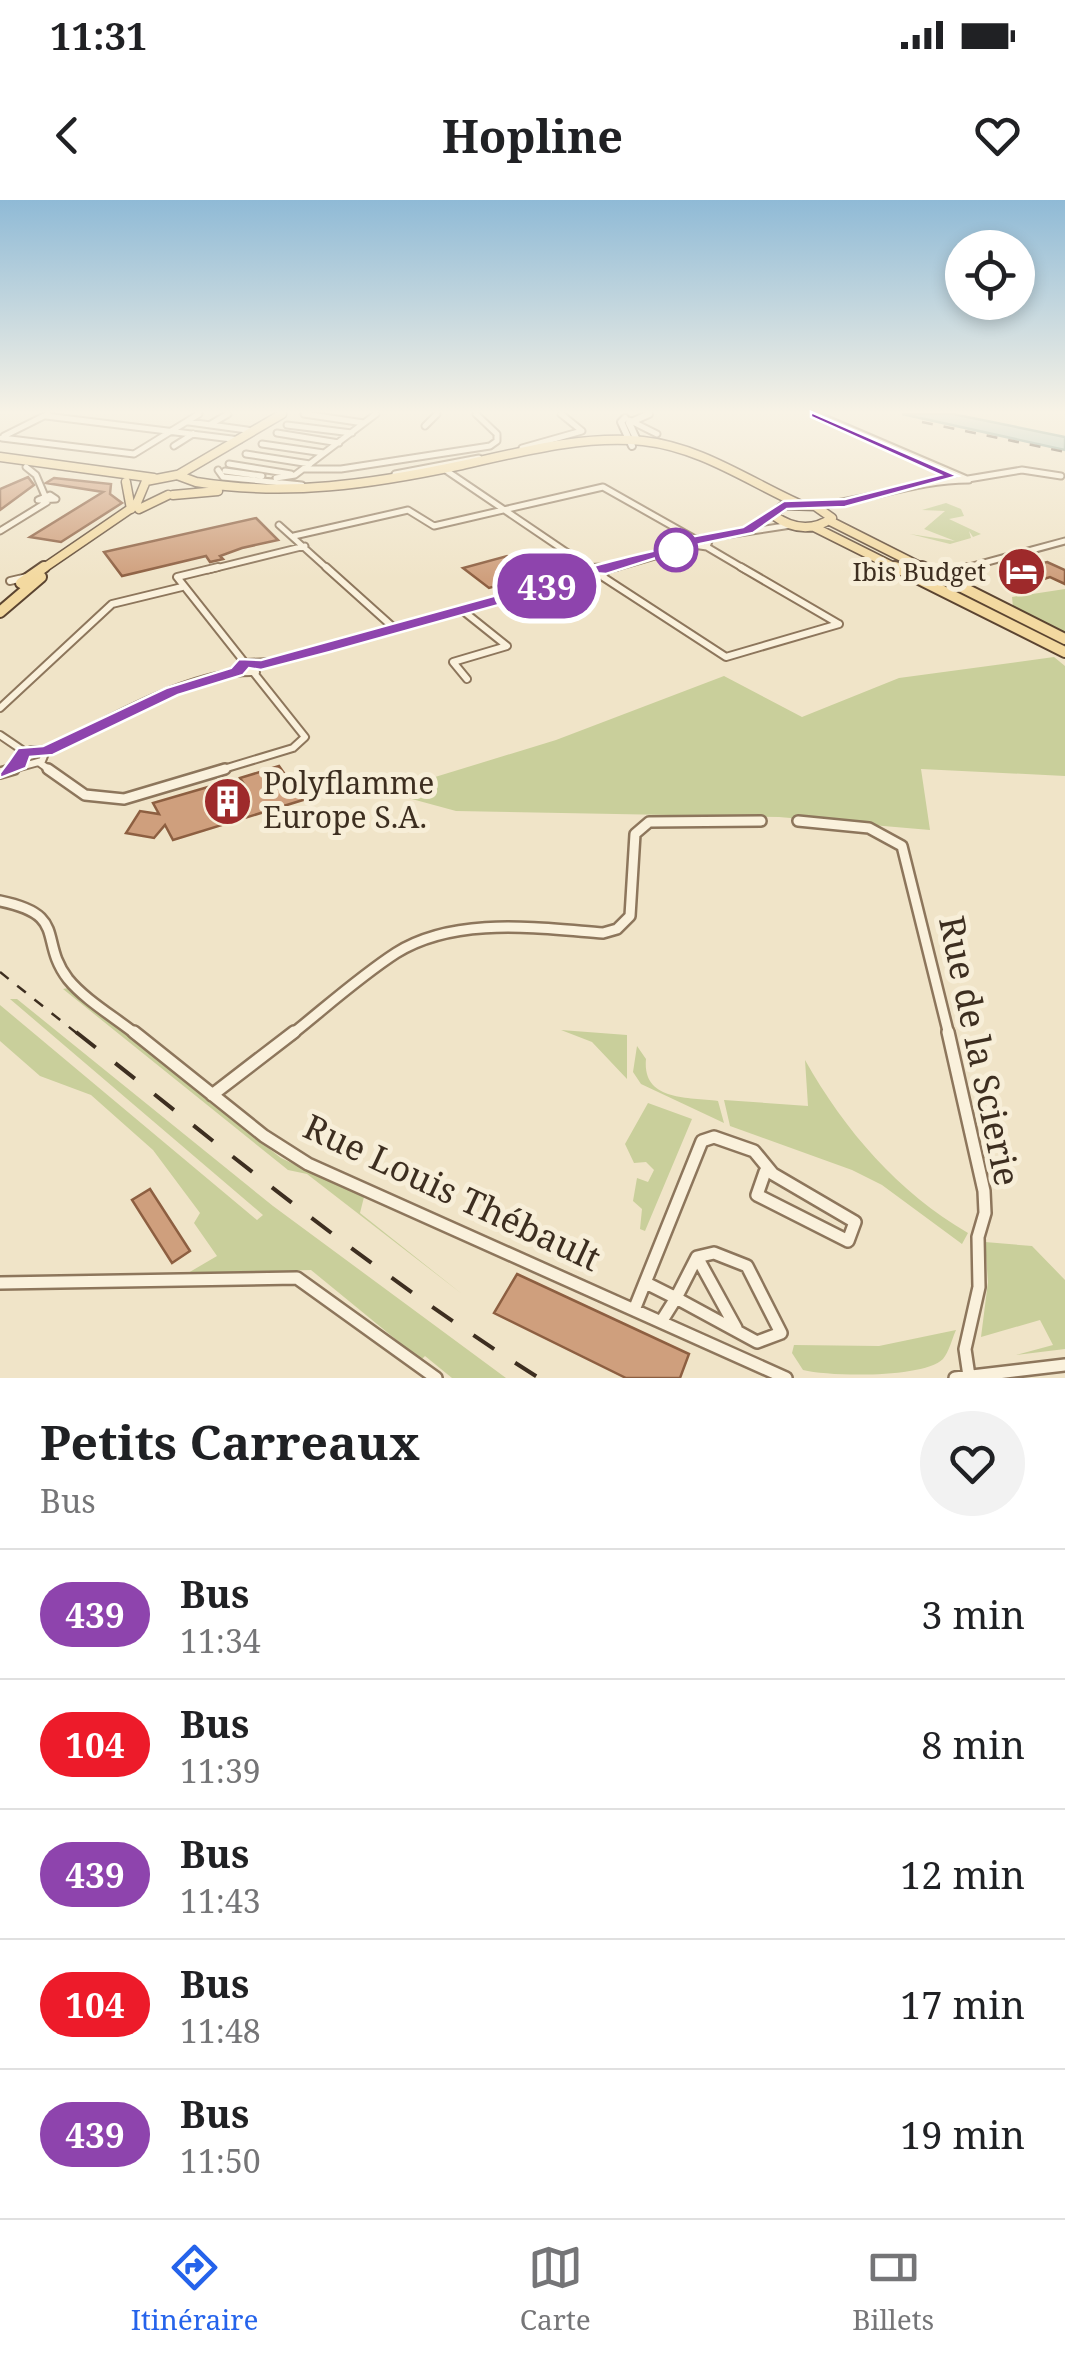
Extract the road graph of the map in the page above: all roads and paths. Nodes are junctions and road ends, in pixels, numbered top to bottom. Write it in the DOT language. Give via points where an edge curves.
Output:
graph roads {
  1 [pos="28,469"];
  2 [pos="39,469"];
  3 [pos="77,469"];
  4 [pos="188,469"];
  5 [pos="208,469"];
  6 [pos="259,469"];
  7 [pos="304,469"];
  8 [pos="413,469"];
  9 [pos="432,469"];
  10 [pos="458,469"];
  11 [pos="716,469"];
  12 [pos="728,469"];
  13 [pos="931,469"];
  14 [pos="447,471"];
  15 [pos="177,475"];
  16 [pos="295,475"];
  17 [pos="1062,476"];
  18 [pos="154,478"];
  19 [pos="950,478"];
  20 [pos="193,480"];
  21 [pos="126,482"];
  22 [pos="142,489"];
  23 [pos="204,492"];
  24 [pos="167,496"];
  25 [pos="845,503"];
  26 [pos="799,504"];
  27 [pos="784,505"];
  28 [pos="815,506"];
  29 [pos="132,510"];
  30 [pos="504,510"];
  31 [pos="773,515"];
  32 [pos="830,518"];
  33 [pos="279,524"];
  34 [pos="791,526"];
  35 [pos="814,527"];
  36 [pos="748,530"];
  37 [pos="0,532"];
  38 [pos="294,536"];
  39 [pos="1065,541"];
  40 [pos="694,542"];
  41 [pos="708,544"];
  42 [pos="305,546"];
  43 [pos="589,571"];
  44 [pos="604,573"];
  45 [pos="0,578"];
  46 [pos="936,580"];
  47 [pos="19,585"];
  48 [pos="182,586"];
  49 [pos="0,600"];
  50 [pos="462,610"];
  51 [pos="0,612"];
  52 [pos="394,629"];
  53 [pos="1065,639"];
  54 [pos="1065,652"];
  55 [pos="244,663"];
  56 [pos="261,665"];
  57 [pos="237,671"];
  58 [pos="254,674"];
  59 [pos="466,679"];
  60 [pos="0,708"];
  61 [pos="0,735"];
  62 [pos="46,751"];
  63 [pos="25,752"];
  64 [pos="40,763"];
  65 [pos="19,764"];
  66 [pos="0,772"];
  67 [pos="760,821"];
  68 [pos="798,821"];
  69 [pos="0,902"];
  70 [pos="212,1095"];
  71 [pos="765,1172"];
  72 [pos="697,1257"];
  73 [pos="646,1282"];
  74 [pos="0,1284"];
  75 [pos="676,1298"];
  76 [pos="634,1310"];
  77 [pos="661,1322"];
  78 [pos="738,1332"];
  79 [pos="1065,1365"];
  80 [pos="962,1377"];
  81 [pos="436,1378"];
  82 [pos="786,1378"];
  1 -- 37 [label="street" via="46,499"];
  2 -- 21 [label="main road"];
  3 -- 18 [label="main road"];
  4 -- 15 [label="main road"];
  5 -- 20 [label="main road"];
  6 -- 16 [label="street"];
  7 -- 16 [label="street"];
  8 -- 16 [label="street" via="329,484 223,477 221,470 280,479"];
  9 -- 20 [label="main road" via="332,488"];
  10 -- 14 [label="main road"];
  11 -- 27 [label="main road"];
  12 -- 26 [label="main road"];
  13 -- 19 [label="street"];
  14 -- 23 [label="main road" via="344,490"];
  14 -- 30 [label="street"];
  15 -- 18 [label="main road"];
  15 -- 20 [label="main road"];
  17 -- 19 [label="street" via="1022,470 962,484"];
  18 -- 22 [label="main road"];
  19 -- 25 [label="street"];
  20 -- 24 [label="main road" via="191,489"];
  21 -- 22 [label="main road"];
  21 -- 29 [label="main road"];
  22 -- 24 [label="main road"];
  22 -- 29 [label="main road"];
  23 -- 24 [label="main road"];
  23 -- 29 [label="main road"];
  24 -- 29 [label="main road"];
  25 -- 28 [label="street"];
  25 -- 32 [label="street"];
  26 -- 27 [label="main road"];
  26 -- 28 [label="main road"];
  27 -- 31 [label="main road"];
  28 -- 32 [label="main road"];
  29 -- 47 [label="main road"];
  29 -- 47 [label="main road"];
  30 -- 38 [label="street" via="434,526 408,510"];
  30 -- 40 [label="street" via="603,486"];
  30 -- 43 [label="street"];
  31 -- 34 [label="main road"];
  31 -- 36 [label="street"];
  32 -- 35 [label="main road"];
  32 -- 46 [label="main road"];
  33 -- 38 [label="street"];
  34 -- 35 [label="main road"];
  34 -- 36 [label="street"];
  35 -- 46 [label="main road"];
  36 -- 41 [label="street"];
  38 -- 42 [label="street"];
  39 -- 46 [label="street"];
  40 -- 41 [label="street"];
  40 -- 44 [label="street"];
  41 -- 44 [label="street" via="839,624 726,658"];
  42 -- 48 [label="street" via="177,577"];
  42 -- 52 [label="street"];
  43 -- 44 [label="street"];
  43 -- 50 [label="street"];
  45 -- 47 [label="street"];
  46 -- 53 [label="main road"];
  46 -- 54 [label="main road"];
  47 -- 49 [label="main road"];
  47 -- 51 [label="main road"];
  48 -- 55 [label="street"];
  48 -- 60 [label="street" via="107,607"];
  50 -- 52 [label="street"];
  50 -- 59 [label="street" via="507,646 452,662"];
  52 -- 56 [label="street"];
  55 -- 56 [label="street"];
  55 -- 57 [label="street"];
  56 -- 58 [label="street"];
  57 -- 58 [label="street"];
  57 -- 62 [label="street" via="172,691"];
  58 -- 64 [label="street" via="305,737 294,748 124,799 86,795"];
  61 -- 63 [label="street"];
  62 -- 63 [label="street"];
  62 -- 64 [label="street"];
  63 -- 65 [label="street"];
  64 -- 65 [label="street"];
  65 -- 66 [label="street"];
  67 -- 70 [label="street" via="649,822 635,834 630,916 617,929 479,926 428,937 398,952"];
  68 -- 80 [label="street, Rue de la Scierie" via="869,828 902,846 912,873 984,1191 979,1287"];
  69 -- 70 [label="street, Rue Louis Thébault" via="40,915 56,936 68,978"];
  70 -- 76 [label="street, Rue Louis Thébault" via="308,1164"];
  71 -- 71 [label="street" via="835,1203 855,1222 848,1241 757,1194"];
  71 -- 73 [label="street" via="754,1151 714,1137 702,1141"];
  72 -- 75 [label="street"];
  72 -- 78 [label="street"];
  72 -- 78 [label="street" via="714,1253 747,1266 781,1333 758,1342"];
  73 -- 75 [label="street"];
  73 -- 76 [label="street"];
  74 -- 81 [label="street" via="297,1278"];
  75 -- 77 [label="street"];
  75 -- 78 [label="street"];
  76 -- 77 [label="street, Rue Louis Thébault"];
  77 -- 82 [label="street, Rue Louis Thébault"];
  79 -- 80 [label="street"];
}
